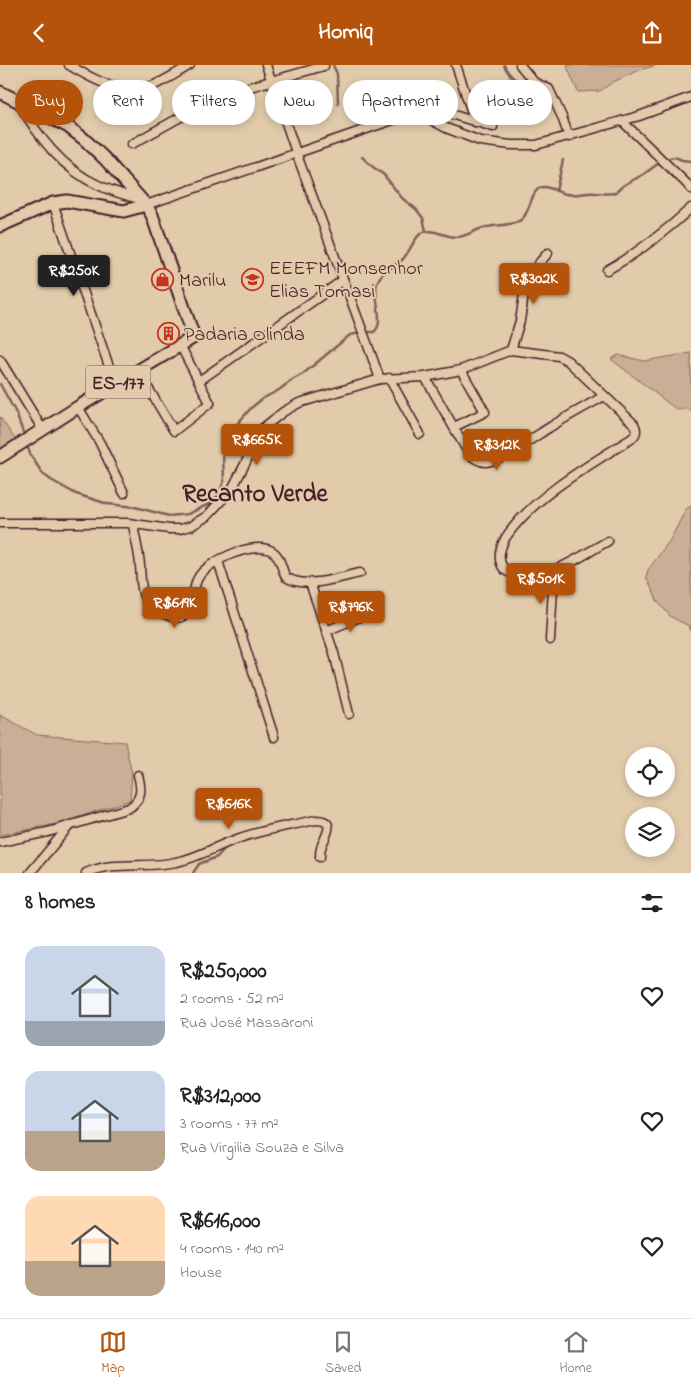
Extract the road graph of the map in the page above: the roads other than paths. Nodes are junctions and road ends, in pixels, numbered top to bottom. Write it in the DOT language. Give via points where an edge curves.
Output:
graph roads {
  1 [pos="69,65"];
  2 [pos="190,65"];
  3 [pos="266,65"];
  4 [pos="456,65"];
  5 [pos="520,65"];
  6 [pos="324,66"];
  7 [pos="272,80"];
  8 [pos="275,80"];
  9 [pos="265,83"];
  10 [pos="0,91"];
  11 [pos="691,97"];
  12 [pos="15,99"];
  13 [pos="468,101"];
  14 [pos="622,121"];
  15 [pos="33,125"];
  16 [pos="65,125"];
  17 [pos="287,125"];
  18 [pos="376,125"];
  19 [pos="440,125"];
  20 [pos="486,125"];
  21 [pos="493,127"];
  22 [pos="569,137"];
  23 [pos="132,145"];
  24 [pos="689,185"];
  25 [pos="142,202"];
  26 [pos="53,203"];
  27 [pos="691,208"];
  28 [pos="0,226"];
  29 [pos="548,253"];
  30 [pos="608,270"];
  31 [pos="344,280"];
  32 [pos="180,345"];
  33 [pos="511,350"];
  34 [pos="0,360"];
  35 [pos="461,370"];
  36 [pos="138,371"];
  37 [pos="425,377"];
  38 [pos="380,379"];
  39 [pos="389,379"];
  40 [pos="199,381"];
  41 [pos="115,384"];
  42 [pos="604,396"];
  43 [pos="78,407"];
  44 [pos="454,427"];
  45 [pos="43,430"];
  46 [pos="420,434"];
  47 [pos="0,457"];
  48 [pos="124,493"];
  49 [pos="0,523"];
  50 [pos="133,524"];
  51 [pos="608,541"];
  52 [pos="218,561"];
  53 [pos="554,571"];
  54 [pos="360,573"];
  55 [pos="310,583"];
  56 [pos="367,614"];
  57 [pos="326,631"];
  58 [pos="550,640"];
  59 [pos="349,714"];
  60 [pos="274,737"];
  61 [pos="138,775"];
  62 [pos="70,825"];
  63 [pos="0,842"];
  64 [pos="320,857"];
  65 [pos="30,873"];
  66 [pos="86,873"];
  1 -- 2 [label="street" via="100,82 134,88 166,80"];
  3 -- 7 [label="street"];
  4 -- 13 [label="street"];
  5 -- 22 [label="street" via="534,82 549,89"];
  6 -- 8 [label="street"];
  9 -- 23 [label="street" via="213,100"];
  10 -- 12 [label="main road, ES-177"];
  11 -- 14 [label="street"];
  14 -- 22 [label="street"];
  14 -- 24 [label="street"];
  15 -- 25 [label="street" via="54,154 70,167 98,185"];
  16 -- 25 [label="main road, ES-177" via="105,159"];
  17 -- 31 [label="street"];
  18 -- 25 [label="street"];
  19 -- 22 [label="street" via="480,141 511,145 536,145"];
  20 -- 21 [label="street"];
  25 -- 26 [label="main road" via="124,211 67,201"];
  25 -- 32 [label="main road, ES-177" via="152,215 194,337"];
  26 -- 28 [label="main road"];
  26 -- 41 [label="street"];
  27 -- 30 [label="street" via="664,232"];
  29 -- 33 [label="street" via="530,275"];
  31 -- 38 [label="street"];
  31 -- 40 [label="street"];
  32 -- 36 [label="main road, ES-177"];
  32 -- 40 [label="street"];
  33 -- 35 [label="street"];
  33 -- 42 [label="street" via="559,356"];
  34 -- 45 [label="street"];
  35 -- 37 [label="street"];
  35 -- 44 [label="street" via="485,412"];
  36 -- 40 [label="street" via="174,431 210,403"];
  36 -- 41 [label="main road, ES-177"];
  37 -- 39 [label="street"];
  37 -- 44 [label="street"];
  38 -- 39 [label="street"];
  38 -- 50 [label="street" via="298,403 273,419 257,437 232,489 208,516 191,526 169,529"];
  39 -- 46 [label="street"];
  41 -- 43 [label="main road, ES-177"];
  42 -- 44 [label="street" via="513,451 485,462 469,454"];
  42 -- 53 [label="street" via="634,424 634,436 556,487 505,538 501,549 501,565 506,571 528,576"];
  43 -- 45 [label="main road, ES-177"];
  43 -- 48 [label="street"];
  45 -- 47 [label="main road, ES-177"];
  49 -- 50 [label="street"];
  50 -- 52 [label="street" via="144,599 164,614 177,618 188,612 199,575"];
  51 -- 53 [label="street"];
  52 -- 55 [label="street" via="241,551 256,548 272,550 286,577"];
  52 -- 60 [label="street"];
  53 -- 58 [label="street"];
  54 -- 55 [label="street"];
  55 -- 57 [label="street"];
  56 -- 57 [label="street"];
  57 -- 59 [label="street"];
  61 -- 62 [label="street" via="140,795 137,803"];
  62 -- 63 [label="street"];
  62 -- 65 [label="street"];
  64 -- 66 [label="street" via="328,828 325,822 315,820 248,835 174,863 99,868"];
}
